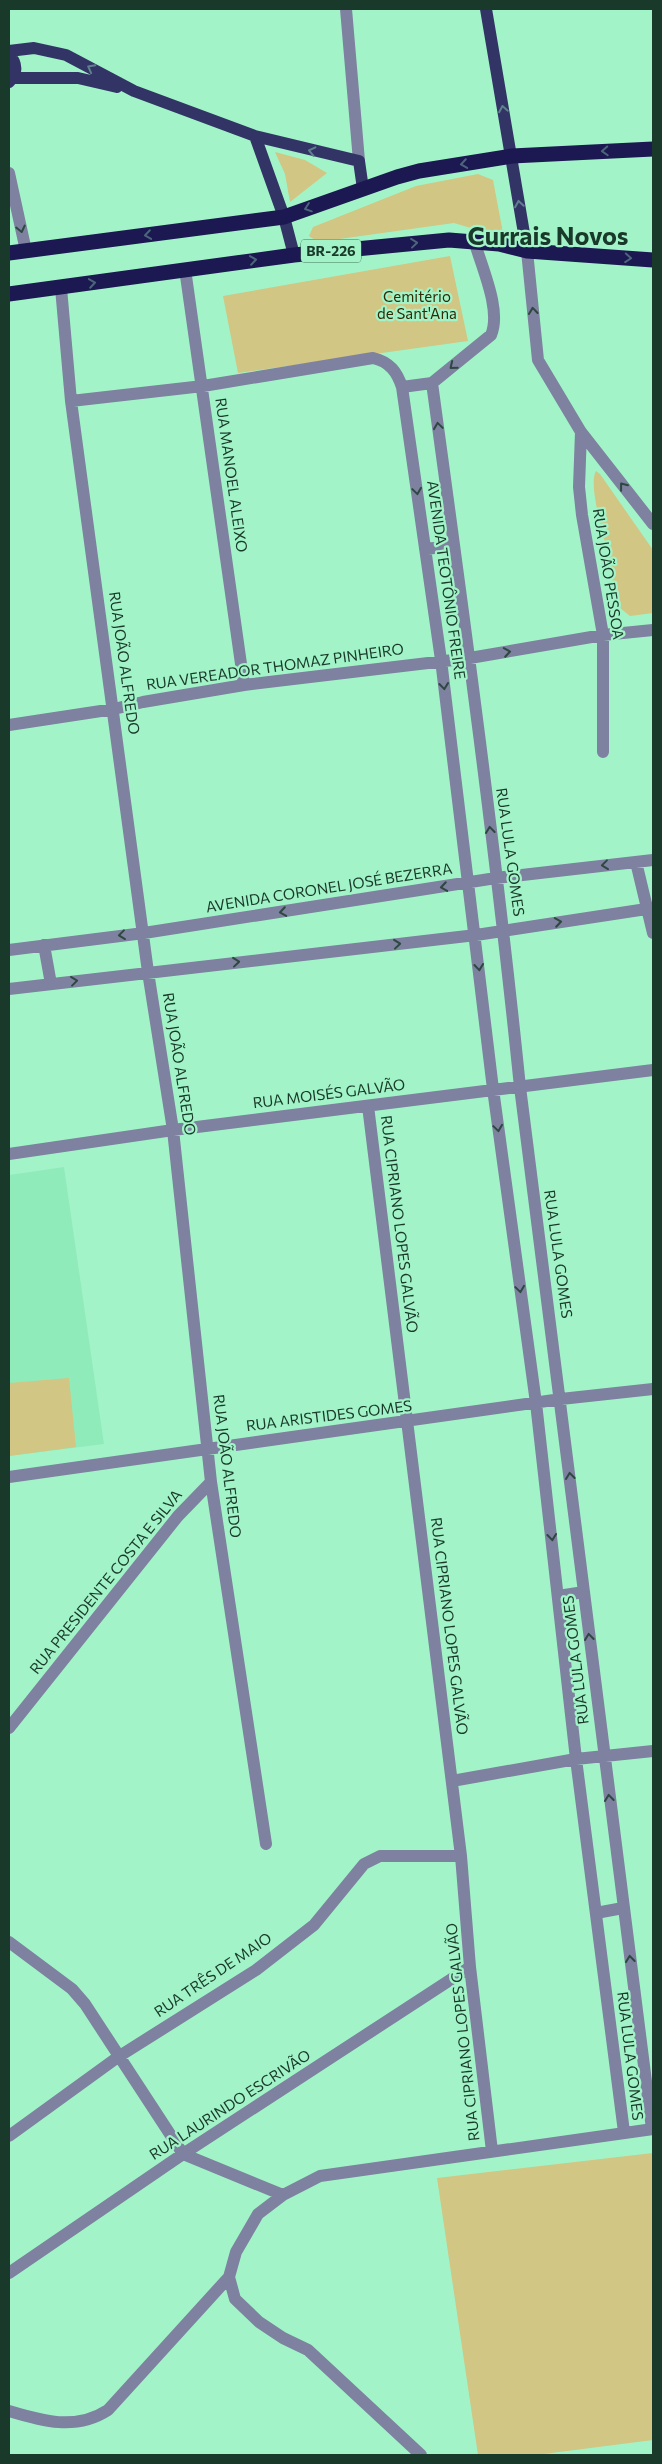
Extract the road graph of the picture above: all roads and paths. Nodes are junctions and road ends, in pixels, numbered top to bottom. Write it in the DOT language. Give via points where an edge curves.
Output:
graph roads {
  1 [pos="346,9"];
  2 [pos="486,9"];
  3 [pos="9,52"];
  4 [pos="11,80"];
  5 [pos="134,91"];
  6 [pos="255,136"];
  7 [pos="653,149"];
  8 [pos="512,156"];
  9 [pos="359,161"];
  10 [pos="9,172"];
  11 [pos="363,189"];
  12 [pos="284,217"];
  13 [pos="474,240"];
  14 [pos="26,251"];
  15 [pos="527,251"];
  16 [pos="9,253"];
  17 [pos="294,255"];
  18 [pos="653,260"];
  19 [pos="185,269"];
  20 [pos="61,288"];
  21 [pos="9,294"];
  22 [pos="432,383"];
  23 [pos="203,386"];
  24 [pos="402,387"];
  25 [pos="71,401"];
  26 [pos="582,432"];
  27 [pos="653,524"];
  28 [pos="454,546"];
  29 [pos="425,549"];
  30 [pos="653,630"];
  31 [pos="603,635"];
  32 [pos="470,658"];
  33 [pos="442,660"];
  34 [pos="244,685"];
  35 [pos="114,710"];
  36 [pos="9,725"];
  37 [pos="602,752"];
  38 [pos="653,860"];
  39 [pos="636,862"];
  40 [pos="496,878"];
  41 [pos="467,884"];
  42 [pos="651,908"];
  43 [pos="504,931"];
  44 [pos="144,933"];
  45 [pos="653,933"];
  46 [pos="476,935"];
  47 [pos="44,945"];
  48 [pos="9,950"];
  49 [pos="148,972"];
  50 [pos="51,984"];
  51 [pos="9,990"];
  52 [pos="653,1070"];
  53 [pos="520,1087"];
  54 [pos="493,1089"];
  55 [pos="368,1106"];
  56 [pos="173,1130"];
  57 [pos="9,1154"];
  58 [pos="653,1389"];
  59 [pos="561,1399"];
  60 [pos="536,1403"];
  61 [pos="407,1422"];
  62 [pos="207,1448"];
  63 [pos="9,1477"];
  64 [pos="211,1482"];
  65 [pos="584,1592"];
  66 [pos="558,1596"];
  67 [pos="9,1728"];
  68 [pos="653,1751"];
  69 [pos="604,1756"];
  70 [pos="576,1759"];
  71 [pos="452,1781"];
  72 [pos="266,1844"];
  73 [pos="460,1856"];
  74 [pos="623,1908"];
  75 [pos="596,1913"];
  76 [pos="9,1942"];
  77 [pos="470,1967"];
  78 [pos="118,2057"];
  79 [pos="653,2129"];
  80 [pos="624,2132"];
  81 [pos="9,2136"];
  82 [pos="492,2150"];
  83 [pos="183,2154"];
  84 [pos="283,2195"];
  85 [pos="9,2273"];
  86 [pos="229,2277"];
  87 [pos="9,2411"];
  88 [pos="421,2455"];
  1 -- 9 [label="street"];
  8 -- 2 [label="main road, one-way"];
  3 -- 4 [label="main road" via="16,68"];
  5 -- 3 [label="main road, one-way" via="66,55 34,48"];
  4 -- 5 [label="main road" via="78,78"];
  5 -- 6 [label="main road"];
  9 -- 6 [label="main road, one-way"];
  6 -- 12 [label="main road"];
  7 -- 8 [label="highway, one-way"];
  8 -- 11 [label="highway, one-way" via="420,171"];
  15 -- 8 [label="main road, one-way"];
  9 -- 11 [label="main road"];
  10 -- 14 [label="street, one-way"];
  11 -- 12 [label="highway, one-way"];
  12 -- 14 [label="highway, one-way"];
  12 -- 17 [label="main road"];
  13 -- 15 [label="highway, BR-226"];
  17 -- 13 [label="highway, BR-226, one-way"];
  13 -- 22 [label="street, one-way" via="496,321 491,335"];
  14 -- 16 [label="highway"];
  15 -- 18 [label="highway, BR-226, one-way"];
  26 -- 15 [label="street, one-way" via="538,360"];
  19 -- 17 [label="highway, BR-226, one-way"];
  20 -- 19 [label="highway, BR-226, one-way"];
  19 -- 23 [label="street, RUA MANOEL ALEIXO"];
  20 -- 21 [label="highway, BR-226"];
  20 -- 25 [label="street, RUA JOÃO ALFREDO"];
  22 -- 24 [label="street"];
  28 -- 22 [label="street, RUA LULA GOMES, one-way"];
  23 -- 24 [label="street" via="374,358 397,374"];
  23 -- 25 [label="street"];
  23 -- 34 [label="street, RUA MANOEL ALEIXO"];
  24 -- 29 [label="street, AVENIDA TEOTÔNIO FREIRE, one-way"];
  25 -- 35 [label="street, RUA JOÃO ALFREDO"];
  27 -- 26 [label="street, one-way"];
  26 -- 31 [label="street, RUA JOÃO PESSOA" via="579,487"];
  28 -- 29 [label="street"];
  28 -- 32 [label="street, RUA LULA GOMES"];
  29 -- 33 [label="street, AVENIDA TEOTÔNIO FREIRE"];
  30 -- 31 [label="street, RUA VEREADOR THOMAZ PINHEIRO"];
  32 -- 31 [label="street, RUA VEREADOR THOMAZ PINHEIRO, one-way"];
  31 -- 37 [label="street, RUA JOÃO PESSOA"];
  32 -- 33 [label="street, RUA VEREADOR THOMAZ PINHEIRO"];
  40 -- 32 [label="street, RUA LULA GOMES, one-way"];
  33 -- 34 [label="street, RUA VEREADOR THOMAZ PINHEIRO"];
  33 -- 41 [label="street, AVENIDA TEOTÔNIO FREIRE, one-way"];
  34 -- 35 [label="street, RUA VEREADOR THOMAZ PINHEIRO"];
  35 -- 36 [label="street, RUA VEREADOR THOMAZ PINHEIRO"];
  35 -- 44 [label="street, RUA JOÃO ALFREDO"];
  38 -- 39 [label="street, AVENIDA CORONEL JOSÉ BEZERRA"];
  39 -- 40 [label="street, AVENIDA CORONEL JOSÉ BEZERRA, one-way"];
  39 -- 42 [label="street"];
  40 -- 41 [label="street, AVENIDA CORONEL JOSÉ BEZERRA"];
  40 -- 43 [label="street, RUA LULA GOMES"];
  41 -- 44 [label="street, AVENIDA CORONEL JOSÉ BEZERRA, one-way"];
  41 -- 46 [label="street, RUA LULA GOMES"];
  43 -- 42 [label="street, one-way"];
  42 -- 45 [label="street"];
  43 -- 46 [label="street"];
  43 -- 53 [label="street, RUA LULA GOMES"];
  44 -- 47 [label="street, AVENIDA CORONEL JOSÉ BEZERRA, one-way"];
  44 -- 49 [label="street, RUA JOÃO ALFREDO"];
  49 -- 46 [label="street, one-way"];
  46 -- 54 [label="street, RUA LULA GOMES, one-way"];
  47 -- 48 [label="street, AVENIDA CORONEL JOSÉ BEZERRA"];
  47 -- 50 [label="street"];
  50 -- 49 [label="street, one-way"];
  49 -- 56 [label="street, RUA JOÃO ALFREDO"];
  50 -- 51 [label="street"];
  52 -- 53 [label="street, RUA MOISÉS GALVÃO"];
  53 -- 54 [label="street, RUA MOISÉS GALVÃO"];
  53 -- 59 [label="street, RUA LULA GOMES"];
  54 -- 55 [label="street, RUA MOISÉS GALVÃO"];
  54 -- 60 [label="street, RUA LULA GOMES, one-way"];
  55 -- 56 [label="street, RUA MOISÉS GALVÃO"];
  55 -- 61 [label="street, RUA CIPRIANO LOPES GALVÃO"];
  56 -- 57 [label="street, RUA MOISÉS GALVÃO"];
  56 -- 62 [label="street, RUA JOÃO ALFREDO"];
  58 -- 59 [label="street, RUA ARISTIDES GOMES"];
  59 -- 60 [label="street, RUA ARISTIDES GOMES"];
  65 -- 59 [label="street, RUA LULA GOMES, one-way"];
  60 -- 61 [label="street, RUA ARISTIDES GOMES"];
  60 -- 66 [label="street, RUA LULA GOMES, one-way"];
  61 -- 62 [label="street, RUA ARISTIDES GOMES"];
  61 -- 71 [label="street, RUA CIPRIANO LOPES GALVÃO"];
  62 -- 63 [label="street, RUA ARISTIDES GOMES"];
  62 -- 64 [label="street, RUA JOÃO ALFREDO"];
  64 -- 67 [label="street, RUA PRESIDENTE COSTA E SILVA" via="178,1516"];
  64 -- 72 [label="street, RUA JOÃO ALFREDO"];
  65 -- 66 [label="street"];
  69 -- 65 [label="street, RUA LULA GOMES, one-way"];
  66 -- 70 [label="street, RUA LULA GOMES"];
  68 -- 69 [label="street"];
  69 -- 70 [label="street"];
  74 -- 69 [label="street, RUA LULA GOMES, one-way"];
  70 -- 71 [label="street"];
  70 -- 75 [label="street, RUA LULA GOMES"];
  71 -- 73 [label="street, RUA CIPRIANO LOPES GALVÃO"];
  73 -- 77 [label="street, RUA CIPRIANO LOPES GALVÃO"];
  73 -- 78 [label="street, RUA TRÊS DE MAIO" via="380,1856 364,1864 314,1925 256,1970"];
  74 -- 75 [label="street"];
  79 -- 74 [label="street, RUA LULA GOMES, one-way"];
  75 -- 80 [label="street, RUA LULA GOMES"];
  76 -- 78 [label="street" via="72,1989"];
  77 -- 82 [label="street, RUA CIPRIANO LOPES GALVÃO"];
  77 -- 83 [label="street, RUA LAURINDO ESCRIVÃO"];
  78 -- 81 [label="street, RUA TRÊS DE MAIO"];
  78 -- 83 [label="street"];
  79 -- 80 [label="street"];
  80 -- 82 [label="street"];
  82 -- 84 [label="street" via="320,2176"];
  83 -- 84 [label="street"];
  83 -- 85 [label="street, RUA LAURINDO ESCRIVÃO"];
  84 -- 86 [label="street" via="258,2214 236,2252"];
  86 -- 87 [label="street" via="108,2410 83,2421 38,2420"];
  86 -- 88 [label="street" via="234,2299 283,2338 308,2350"];
}
